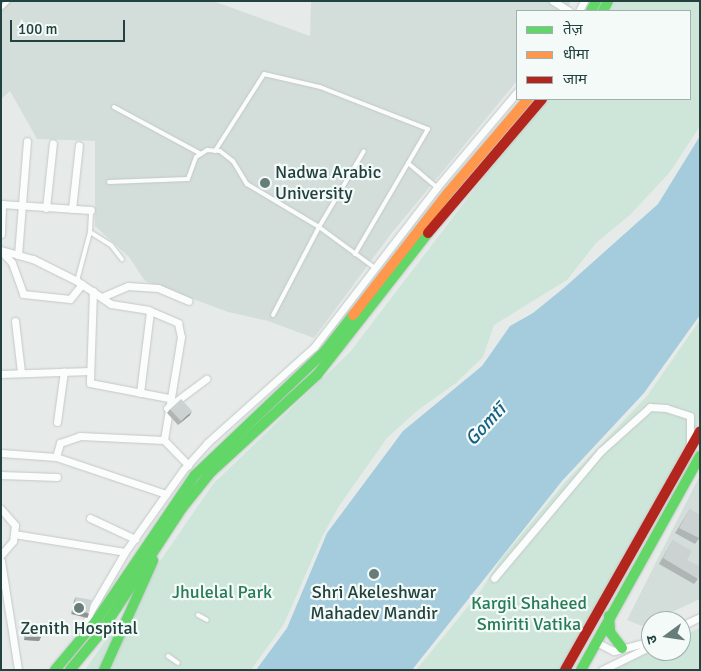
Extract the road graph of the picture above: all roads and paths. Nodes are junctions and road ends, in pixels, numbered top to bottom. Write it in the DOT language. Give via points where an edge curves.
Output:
graph roads {
  1 [pos="8,1"];
  2 [pos="553,1"];
  3 [pos="1,8"];
  4 [pos="567,10"];
  5 [pos="516,93"];
  6 [pos="527,100"];
  7 [pos="541,100"];
  8 [pos="114,107"];
  9 [pos="27,141"];
  10 [pos="53,143"];
  11 [pos="79,145"];
  12 [pos="364,150"];
  13 [pos="214,151"];
  14 [pos="201,154"];
  15 [pos="408,163"];
  16 [pos="109,182"];
  17 [pos="437,187"];
  18 [pos="2,204"];
  19 [pos="22,206"];
  20 [pos="46,208"];
  21 [pos="72,209"];
  22 [pos="91,210"];
  23 [pos="318,227"];
  24 [pos="90,232"];
  25 [pos="1,234"];
  26 [pos="1,250"];
  27 [pos="355,254"];
  28 [pos="18,255"];
  29 [pos="122,259"];
  30 [pos="375,268"];
  31 [pos="80,282"];
  32 [pos="93,291"];
  33 [pos="102,297"];
  34 [pos="188,301"];
  35 [pos="150,311"];
  36 [pos="273,315"];
  37 [pos="15,322"];
  38 [pos="64,371"];
  39 [pos="90,371"];
  40 [pos="21,372"];
  41 [pos="1,374"];
  42 [pos="206,379"];
  43 [pos="140,392"];
  44 [pos="169,398"];
  45 [pos="167,408"];
  46 [pos="57,422"];
  47 [pos="700,431"];
  48 [pos="164,440"];
  49 [pos="690,448"];
  50 [pos="1,453"];
  51 [pos="700,456"];
  52 [pos="56,457"];
  53 [pos="188,465"];
  54 [pos="1,475"];
  55 [pos="56,477"];
  56 [pos="166,494"];
  57 [pos="1,509"];
  58 [pos="90,518"];
  59 [pos="14,534"];
  60 [pos="134,539"];
  61 [pos="162,540"];
  62 [pos="125,552"];
  63 [pos="1,555"];
  64 [pos="1,561"];
  65 [pos="494,578"];
  66 [pos="3,581"];
  67 [pos="4,607"];
  68 [pos="198,615"];
  69 [pos="609,616"];
  70 [pos="207,620"];
  71 [pos="82,635"];
  72 [pos="596,642"];
  73 [pos="641,643"];
  74 [pos="622,648"];
  75 [pos="641,651"];
  76 [pos="82,654"];
  77 [pos="168,656"];
  78 [pos="178,663"];
  79 [pos="18,670"];
  80 [pos="55,670"];
  81 [pos="70,670"];
  82 [pos="80,670"];
  83 [pos="104,670"];
  84 [pos="565,670"];
  85 [pos="581,670"];
  86 [pos="602,670"];
  1 -- 3 [label="lane"];
  2 -- 4 [label="street"];
  5 -- 17 [label="street"];
  6 -- 71 [label="street" via="460,179 325,351 194,475 96,621"];
  7 -- 61 [label="street" via="456,198 317,375 211,472"];
  8 -- 14 [label="lane"];
  9 -- 19 [label="street"];
  10 -- 20 [label="street"];
  11 -- 21 [label="street"];
  12 -- 23 [label="lane"];
  13 -- 14 [label="lane"];
  13 -- 15 [label="lane" via="264,74 320,87 428,129"];
  13 -- 23 [label="lane" via="233,161 247,184"];
  14 -- 16 [label="lane" via="196,157 188,179"];
  15 -- 17 [label="lane"];
  15 -- 27 [label="lane"];
  17 -- 30 [label="street"];
  18 -- 19 [label="street"];
  18 -- 25 [label="street"];
  19 -- 20 [label="street"];
  19 -- 28 [label="street"];
  20 -- 21 [label="street"];
  21 -- 22 [label="street"];
  22 -- 24 [label="lane"];
  23 -- 27 [label="lane"];
  23 -- 36 [label="lane"];
  24 -- 29 [label="lane" via="111,244"];
  24 -- 31 [label="lane"];
  26 -- 28 [label="street"];
  26 -- 31 [label="street" via="12,263 23,294 70,299"];
  27 -- 30 [label="lane"];
  28 -- 31 [label="street"];
  30 -- 53 [label="street" via="314,347 207,443"];
  31 -- 32 [label="street"];
  32 -- 33 [label="street"];
  32 -- 39 [label="street"];
  33 -- 34 [label="street" via="128,286 158,288"];
  33 -- 35 [label="street" via="111,304"];
  35 -- 43 [label="street"];
  35 -- 44 [label="street" via="178,323 180,330"];
  37 -- 40 [label="street"];
  38 -- 39 [label="street"];
  38 -- 40 [label="street"];
  38 -- 46 [label="street"];
  39 -- 43 [label="street" via="90,383"];
  40 -- 41 [label="street"];
  42 -- 45 [label="street"];
  43 -- 44 [label="street"];
  44 -- 45 [label="street"];
  45 -- 48 [label="street"];
  47 -- 49 [label="street"];
  48 -- 52 [label="street" via="80,436 60,443"];
  48 -- 53 [label="street"];
  49 -- 65 [label="street" via="690,416 666,408 650,407 601,451"];
  49 -- 84 [label="street"];
  50 -- 52 [label="street"];
  51 -- 69 [label="street"];
  52 -- 56 [label="street"];
  53 -- 56 [label="street"];
  54 -- 55 [label="street"];
  56 -- 60 [label="street"];
  57 -- 59 [label="street" via="16,525"];
  58 -- 60 [label="street"];
  59 -- 62 [label="street"];
  59 -- 63 [label="street" via="13,542"];
  60 -- 62 [label="street"];
  61 -- 76 [label="street"];
  61 -- 83 [label="street"];
  62 -- 71 [label="street" via="90,612"];
  64 -- 66 [label="street"];
  66 -- 67 [label="street"];
  67 -- 79 [label="street"];
  68 -- 70 [label="lane"];
  69 -- 72 [label="street"];
  69 -- 74 [label="street" via="610,632"];
  71 -- 76 [label="street"];
  71 -- 80 [label="street"];
  72 -- 74 [label="street" via="609,650"];
  72 -- 85 [label="street"];
  73 -- 74 [label="street"];
  75 -- 86 [label="street"];
  76 -- 81 [label="street"];
  76 -- 82 [label="street"];
  77 -- 78 [label="lane"];
}
